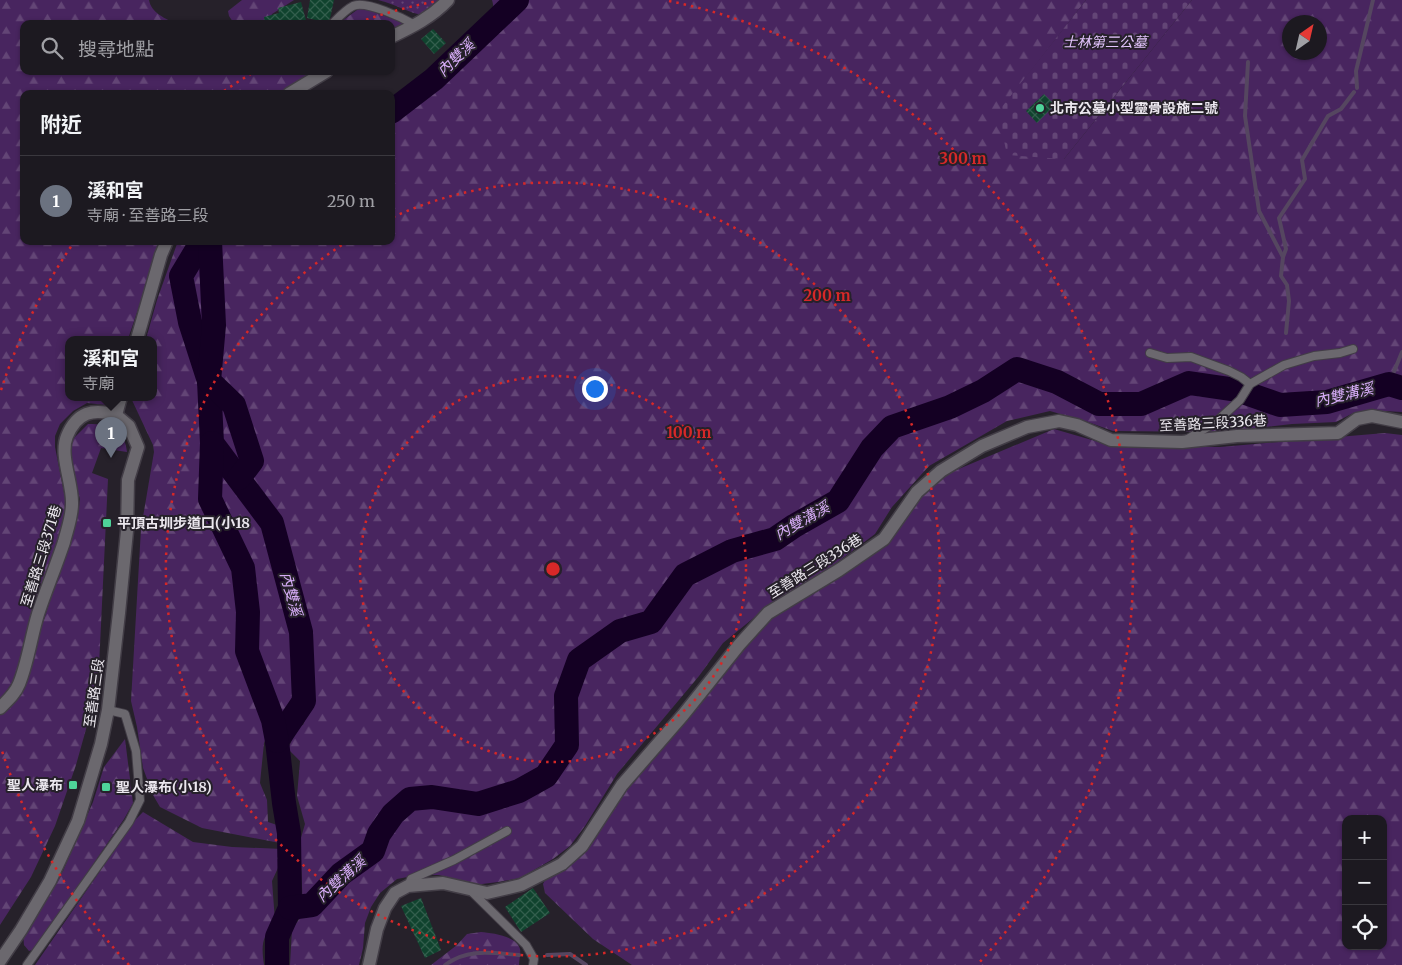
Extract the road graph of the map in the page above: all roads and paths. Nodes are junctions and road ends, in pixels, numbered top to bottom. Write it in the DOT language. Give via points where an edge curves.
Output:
graph roads {
  1 [pos="448,0"];
  2 [pos="337,20"];
  3 [pos="415,25"];
  4 [pos="395,35"];
  5 [pos="320,75"];
  6 [pos="296,90"];
  7 [pos="166,245"];
  8 [pos="138,336"];
  9 [pos="1353,349"];
  10 [pos="1150,352"];
  11 [pos="1250,384"];
  12 [pos="120,401"];
  13 [pos="116,415"];
  14 [pos="1402,422"];
  15 [pos="1182,442"];
  16 [pos="0,708"];
  17 [pos="108,710"];
  18 [pos="507,831"];
  19 [pos="408,886"];
  20 [pos="470,890"];
  21 [pos="0,961"];
  22 [pos="26,965"];
  23 [pos="369,965"];
  24 [pos="533,965"];
  1 -- 3 [label="street" via="439,10"];
  2 -- 3 [label="lane" via="361,4 386,10"];
  3 -- 4 [label="street"];
  5 -- 6 [label="street"];
  7 -- 8 [label="street"];
  9 -- 11 [label="lane" via="1284,365"];
  10 -- 11 [label="lane" via="1167,358 1191,358 1229,371"];
  11 -- 15 [label="lane" via="1240,400 1216,422"];
  12 -- 13 [label="street"];
  13 -- 16 [label="street, 至善路三段371巷" via="103,411 86,414 76,421 68,434 64,446 72,504 70,521 19,684 12,697"];
  13 -- 17 [label="street, 至善路三段" via="129,426 138,447 128,480 127,531"];
  14 -- 15 [label="street, 至善路三段336巷" via="1372,416 1357,419 1338,433 1237,436"];
  15 -- 20 [label="street, 至善路三段336巷" via="1111,440 1059,421 1027,426 982,446 941,471 917,492 884,539 768,613 622,785 582,846 562,864 521,884 487,893"];
  17 -- 21 [label="street, 至善路三段" via="78,821 50,881"];
  17 -- 22 [label="lane" via="125,714 136,751 140,800 129,822"];
  18 -- 19 [label="lane" via="412,878"];
  19 -- 20 [label="street, 至善路三段336巷" via="443,883"];
  19 -- 23 [label="street" via="395,893 385,908"];
  20 -- 24 [label="lane" via="526,945 534,959"];
}
